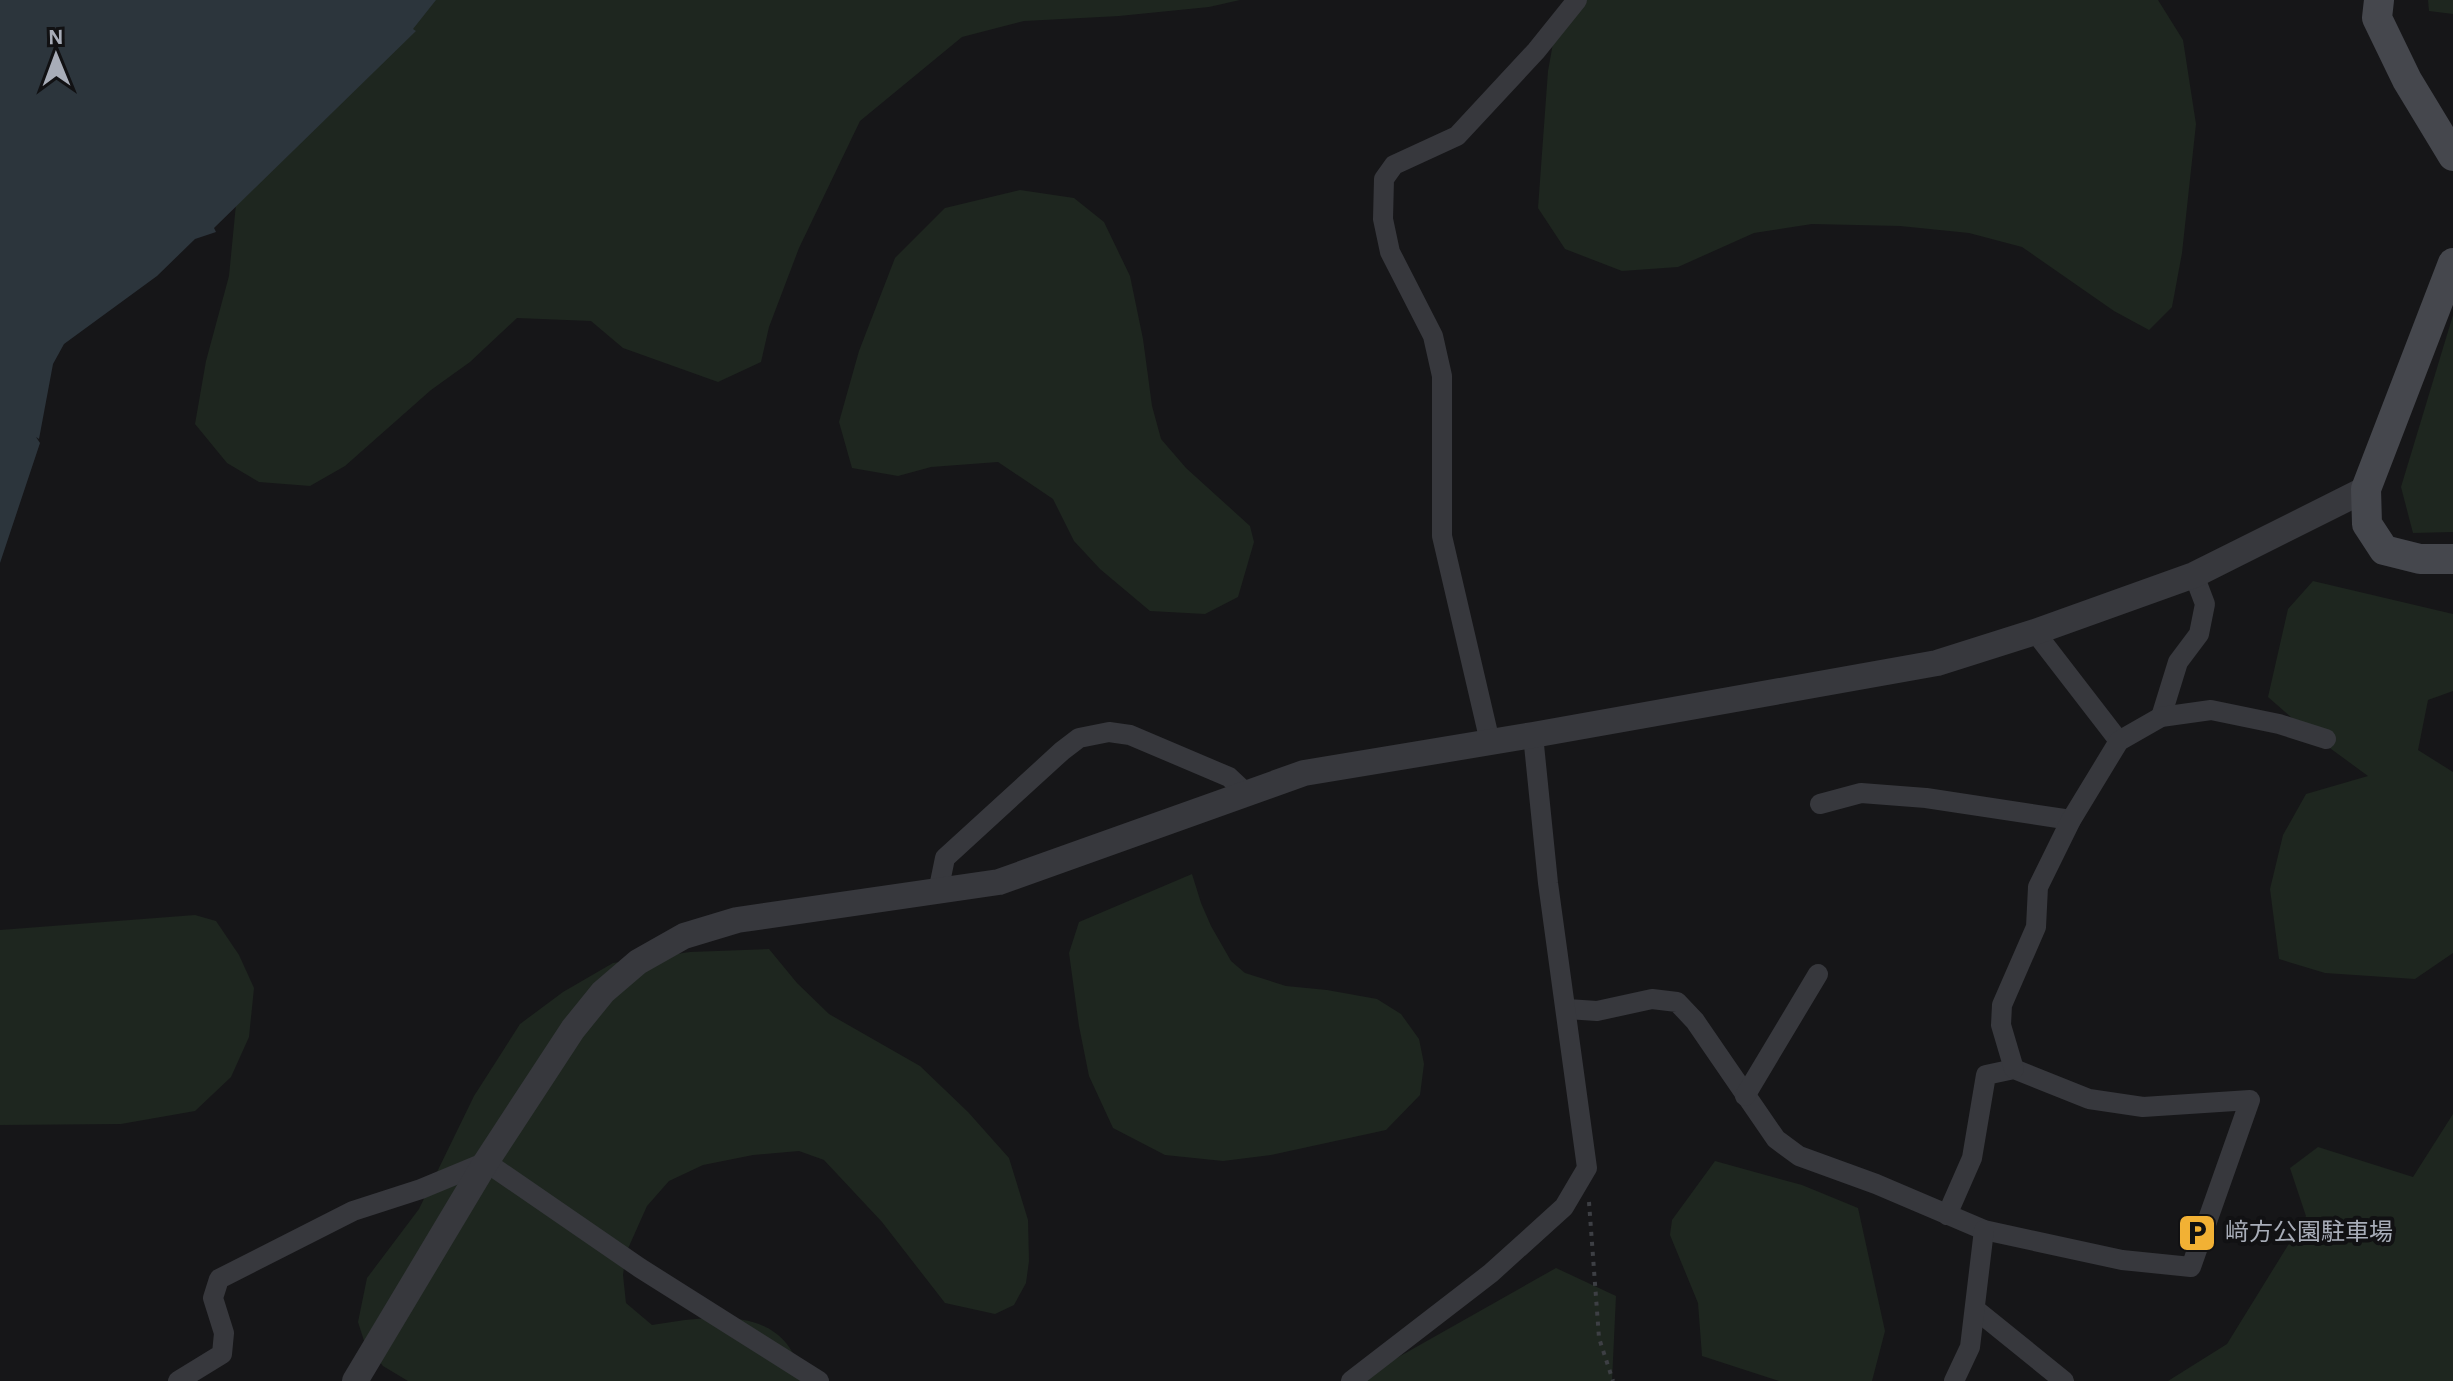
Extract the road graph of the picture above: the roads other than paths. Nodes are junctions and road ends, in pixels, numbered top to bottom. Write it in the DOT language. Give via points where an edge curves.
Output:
graph roads {
  1 [pos="1577,0"];
  2 [pos="2379,0"];
  3 [pos="2453,156"];
  4 [pos="2453,263"];
  5 [pos="2366,489"];
  6 [pos="2453,559"];
  7 [pos="2194,575"];
  8 [pos="2035,632"];
  9 [pos="2161,717"];
  10 [pos="1533,735"];
  11 [pos="2326,739"];
  12 [pos="2119,741"];
  13 [pos="1490,742"];
  14 [pos="1245,792"];
  15 [pos="1820,804"];
  16 [pos="2071,820"];
  17 [pos="938,892"];
  18 [pos="1818,974"];
  19 [pos="1567,1009"];
  20 [pos="2014,1069"];
  21 [pos="1745,1096"];
  22 [pos="486,1162"];
  23 [pos="1947,1215"];
  24 [pos="1984,1230"];
  25 [pos="1975,1309"];
  26 [pos="178,1381"];
  27 [pos="355,1381"];
  28 [pos="819,1381"];
  29 [pos="1351,1381"];
  30 [pos="1954,1381"];
  31 [pos="2064,1381"];
  1 -- 13 [label="street" via="1457,136 1394,165 1384,179 1383,219 1390,252 1433,336 1442,376 1442,536"];
  2 -- 3 [label="main road" via="2377,18"];
  4 -- 5 [label="main road"];
  5 -- 6 [label="main road" via="2367,524 2384,550 2420,559"];
  5 -- 7 [label="street"];
  7 -- 8 [label="street"];
  7 -- 9 [label="street" via="2205,604 2199,634 2178,662"];
  8 -- 10 [label="street" via="1937,663"];
  8 -- 12 [label="street"];
  9 -- 11 [label="street" via="2211,710"];
  9 -- 12 [label="street"];
  10 -- 13 [label="street"];
  10 -- 19 [label="street"];
  12 -- 16 [label="street"];
  13 -- 14 [label="street" via="1304,773"];
  14 -- 17 [label="street" via="999,882"];
  14 -- 17 [label="street" via="1229,777 1130,735 1109,732 1079,738 945,858"];
  15 -- 16 [label="street" via="1861,793"];
  16 -- 20 [label="street" via="2038,887 2036,927 2002,1005 2001,1025"];
  17 -- 22 [label="street" via="737,920 684,936 638,962 603,992 573,1029"];
  18 -- 21 [label="street"];
  19 -- 21 [label="street" via="1597,1011 1652,999 1677,1002"];
  19 -- 29 [label="street" via="1587,1168 1564,1207 1491,1273"];
  20 -- 23 [label="street" via="1986,1075 1972,1158"];
  20 -- 24 [label="street" via="2089,1099 2143,1107 2250,1100 2191,1267 2122,1260"];
  21 -- 23 [label="street" via="1776,1139 1799,1156"];
  22 -- 26 [label="street" via="353,1211 219,1279 213,1298 224,1333 222,1354"];
  22 -- 27 [label="street"];
  22 -- 28 [label="street"];
  23 -- 24 [label="street"];
  24 -- 25 [label="street"];
  25 -- 30 [label="street" via="1970,1347"];
  25 -- 31 [label="street"];
}
